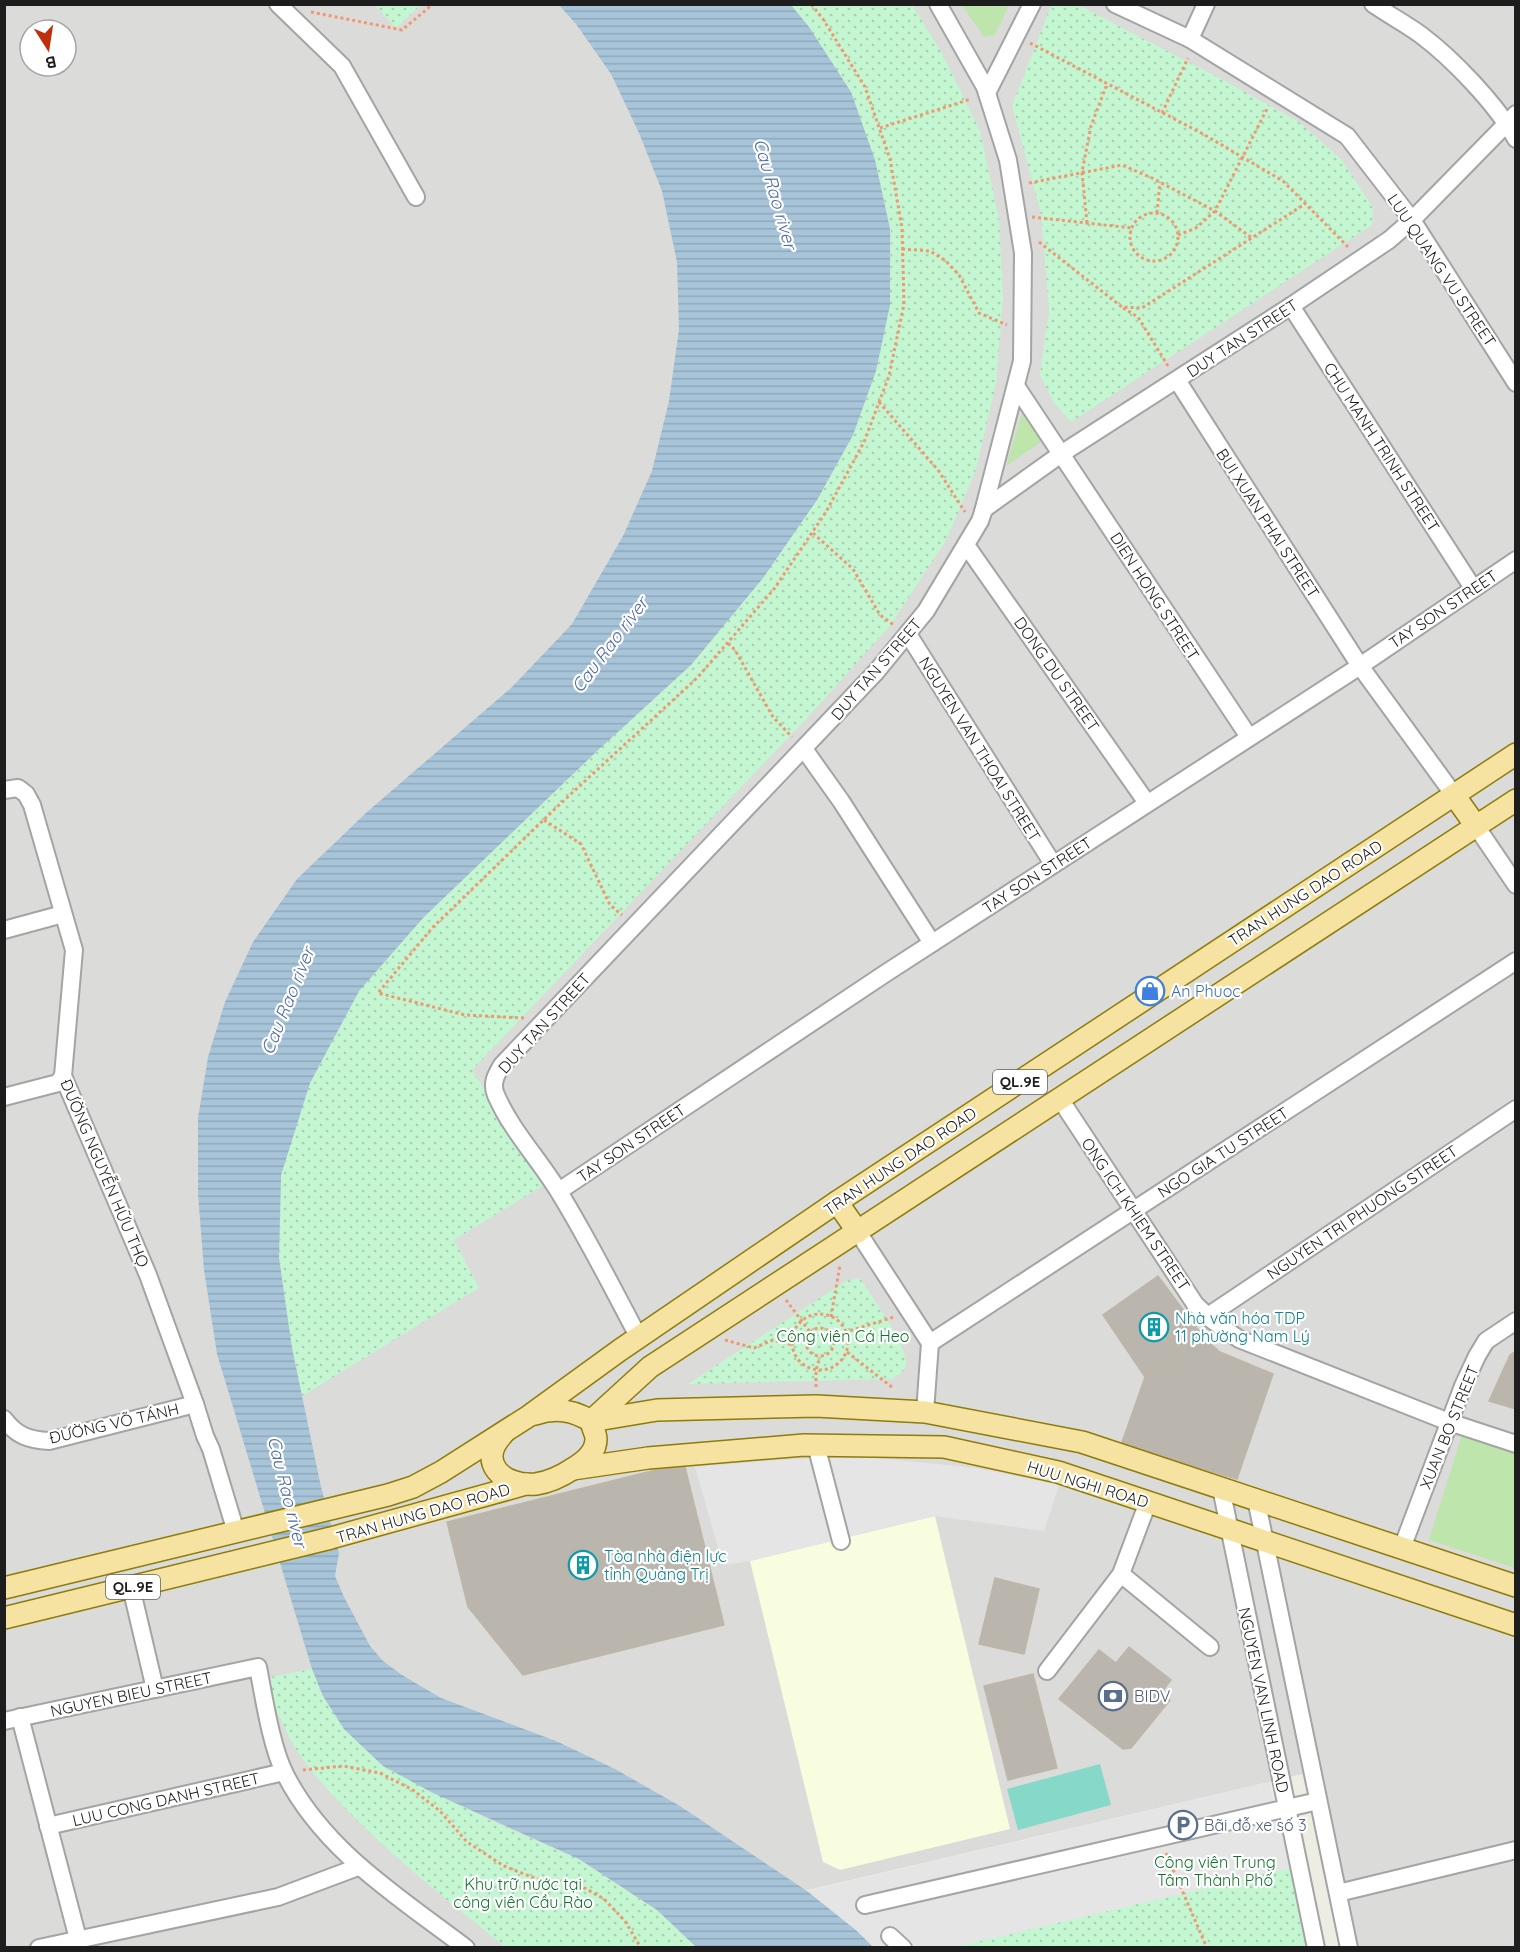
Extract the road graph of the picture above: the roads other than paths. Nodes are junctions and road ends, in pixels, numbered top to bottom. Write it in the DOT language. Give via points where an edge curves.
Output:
graph roads {
  1 [pos="938,4"];
  2 [pos="1032,4"];
  3 [pos="1115,4"];
  4 [pos="1206,4"];
  5 [pos="1373,4"];
  6 [pos="278,5"];
  7 [pos="1193,40"];
  8 [pos="987,93"];
  9 [pos="1511,119"];
  10 [pos="1515,139"];
  11 [pos="416,197"];
  12 [pos="1412,220"];
  13 [pos="1291,306"];
  14 [pos="1177,380"];
  15 [pos="1515,383"];
  16 [pos="1016,386"];
  17 [pos="1061,454"];
  18 [pos="979,522"];
  19 [pos="966,545"];
  20 [pos="1515,560"];
  21 [pos="1473,588"];
  22 [pos="908,634"];
  23 [pos="1360,666"];
  24 [pos="1249,737"];
  25 [pos="804,749"];
  26 [pos="1515,754"];
  27 [pos="4,790"];
  28 [pos="1454,795"];
  29 [pos="1515,800"];
  30 [pos="1147,803"];
  31 [pos="1476,826"];
  32 [pos="1053,864"];
  33 [pos="1515,885"];
  34 [pos="63,914"];
  35 [pos="4,930"];
  36 [pos="932,943"];
  37 [pos="1515,961"];
  38 [pos="63,1076"];
  39 [pos="4,1097"];
  40 [pos="1059,1099"];
  41 [pos="1515,1109"];
  42 [pos="559,1191"];
  43 [pos="837,1202"];
  44 [pos="1132,1211"];
  45 [pos="858,1232"];
  46 [pos="1208,1316"];
  47 [pos="1515,1321"];
  48 [pos="639,1338"];
  49 [pos="930,1343"];
  50 [pos="195,1404"];
  51 [pos="925,1412"];
  52 [pos="529,1416"];
  53 [pos="4,1419"];
  54 [pos="591,1421"];
  55 [pos="1449,1422"];
  56 [pos="505,1431"];
  57 [pos="1515,1444"];
  58 [pos="816,1445"];
  59 [pos="573,1469"];
  60 [pos="526,1484"];
  61 [pos="1221,1488"];
  62 [pos="1256,1499"];
  63 [pos="1148,1502"];
  64 [pos="1229,1529"];
  65 [pos="245,1530"];
  66 [pos="841,1541"];
  67 [pos="1264,1541"];
  68 [pos="1402,1548"];
  69 [pos="1121,1574"];
  70 [pos="1515,1586"];
  71 [pos="131,1587"];
  72 [pos="4,1588"];
  73 [pos="4,1618"];
  74 [pos="1515,1625"];
  75 [pos="1210,1647"];
  76 [pos="1047,1671"];
  77 [pos="155,1689"];
  78 [pos="12,1719"];
  79 [pos="284,1772"];
  80 [pos="1318,1801"];
  81 [pos="1286,1808"];
  82 [pos="48,1826"];
  83 [pos="1515,1850"];
  84 [pos="358,1867"];
  85 [pos="1338,1893"];
  86 [pos="865,1905"];
  87 [pos="890,1936"];
  88 [pos="78,1939"];
  89 [pos="39,1947"];
  90 [pos="466,1947"];
  91 [pos="903,1947"];
  92 [pos="1316,1947"];
  93 [pos="1349,1947"];
  1 -- 8 [label="street"];
  2 -- 8 [label="street"];
  3 -- 7 [label="street, LUU QUANG VU STREET"];
  4 -- 7 [label="street"];
  5 -- 9 [label="street" via="1429,42"];
  6 -- 11 [label="street" via="342,66"];
  7 -- 12 [label="street, LUU QUANG VU STREET" via="1347,136"];
  8 -- 16 [label="street" via="1008,160 1023,253 1022,361"];
  9 -- 10 [label="street"];
  9 -- 12 [label="street, DUY TAN STREET"];
  12 -- 13 [label="street, DUY TAN STREET"];
  12 -- 15 [label="street, LUU QUANG VU STREET"];
  13 -- 14 [label="street, DUY TAN STREET"];
  13 -- 21 [label="street, CHU MANH TRINH STREET"];
  14 -- 17 [label="street, DUY TAN STREET"];
  14 -- 23 [label="street, BUI XUAN PHAI STREET"];
  16 -- 17 [label="street, DIEN HONG STREET"];
  16 -- 18 [label="street"];
  17 -- 18 [label="street, DUY TAN STREET" via="984,509"];
  17 -- 24 [label="street, DIEN HONG STREET"];
  18 -- 19 [label="street, DUY TAN STREET"];
  19 -- 22 [label="street, DUY TAN STREET"];
  19 -- 30 [label="street, DONG DU STREET"];
  20 -- 21 [label="street, TAY SON STREET"];
  21 -- 23 [label="street, TAY SON STREET"];
  22 -- 25 [label="street, DUY TAN STREET"];
  22 -- 32 [label="street, NGUYEN VAN THOAI STREET"];
  23 -- 24 [label="street, TAY SON STREET"];
  23 -- 28 [label="street, BUI XUAN PHAI STREET"];
  24 -- 30 [label="street, TAY SON STREET"];
  25 -- 36 [label="street"];
  25 -- 42 [label="street, DUY TAN STREET" via="495,1075 496,1095"];
  26 -- 28 [label="main road, TRAN HUNG DAO ROAD / QL.9E"];
  27 -- 34 [label="street, ĐƯỜNG NGUYỄN HỮU THỌ" via="18,788 32,805"];
  28 -- 31 [label="main road"];
  28 -- 43 [label="main road, TRAN HUNG DAO ROAD / QL.9E"];
  29 -- 31 [label="main road, QL.9E"];
  30 -- 32 [label="street, TAY SON STREET"];
  31 -- 33 [label="street"];
  31 -- 40 [label="main road, QL.9E"];
  32 -- 36 [label="street, TAY SON STREET"];
  34 -- 35 [label="street"];
  34 -- 38 [label="street, ĐƯỜNG NGUYỄN HỮU THỌ" via="74,950"];
  36 -- 42 [label="street, TAY SON STREET"];
  37 -- 44 [label="street, NGO GIA TU STREET"];
  38 -- 39 [label="street" via="58,1083"];
  38 -- 50 [label="street, ĐƯỜNG NGUYỄN HỮU THỌ" via="148,1275"];
  40 -- 44 [label="street, ONG ICH KHIEM STREET"];
  40 -- 45 [label="main road, QL.9E"];
  41 -- 46 [label="street, NGUYEN TRI PHUONG STREET"];
  42 -- 48 [label="street, DUY TAN STREET"];
  43 -- 45 [label="main road"];
  43 -- 48 [label="main road, TRAN HUNG DAO ROAD / QL.9E"];
  44 -- 46 [label="street, ONG ICH KHIEM STREET"];
  44 -- 49 [label="street, NGO GIA TU STREET"];
  45 -- 49 [label="street"];
  45 -- 54 [label="main road, QL.9E" via="650,1367"];
  46 -- 55 [label="street, ONG ICH KHIEM STREET" via="1239,1339"];
  47 -- 55 [label="street, XUAN BO STREET" via="1486,1341"];
  48 -- 52 [label="main road, TRAN HUNG DAO ROAD / QL.9E"];
  49 -- 51 [label="street"];
  50 -- 53 [label="street, ĐƯỜNG VÕ TÁNH" via="49,1441 19,1435"];
  50 -- 65 [label="street, ĐƯỜNG NGUYỄN HỮU THỌ"];
  51 -- 54 [label="main road, HUU NGHI ROAD" via="816,1406 657,1410"];
  51 -- 61 [label="main road, HUU NGHI ROAD" via="1082,1442"];
  52 -- 54 [label="main road, TRAN HUNG DAO ROAD" via="567,1410"];
  52 -- 56 [label="main road, TRAN HUNG DAO ROAD"];
  54 -- 59 [label="main road, TRAN HUNG DAO ROAD" via="594,1448"];
  55 -- 57 [label="street, ONG ICH KHIEM STREET"];
  55 -- 68 [label="street, XUAN BO STREET"];
  56 -- 60 [label="main road, TRAN HUNG DAO ROAD" via="495,1442 492,1453 496,1470 507,1479"];
  56 -- 65 [label="main road, TRAN HUNG DAO ROAD / QL.9E" via="413,1488"];
  58 -- 59 [label="main road, HUU NGHI ROAD" via="648,1458"];
  58 -- 63 [label="main road, HUU NGHI ROAD" via="944,1447 1058,1472"];
  58 -- 66 [label="street"];
  59 -- 60 [label="main road, TRAN HUNG DAO ROAD" via="550,1481"];
  60 -- 71 [label="main road, TRAN HUNG DAO ROAD / QL.9E" via="262,1556"];
  61 -- 62 [label="main road, HUU NGHI ROAD"];
  61 -- 64 [label="street, NGUYEN VAN LINH ROAD"];
  62 -- 67 [label="street, NGUYEN VAN LINH ROAD"];
  62 -- 68 [label="main road, HUU NGHI ROAD"];
  63 -- 64 [label="main road, HUU NGHI ROAD"];
  63 -- 69 [label="street"];
  64 -- 67 [label="main road, HUU NGHI ROAD"];
  64 -- 81 [label="street, NGUYEN VAN LINH ROAD"];
  65 -- 72 [label="main road, QL.9E"];
  67 -- 74 [label="main road, HUU NGHI ROAD"];
  67 -- 80 [label="street, NGUYEN VAN LINH ROAD"];
  68 -- 70 [label="main road, HUU NGHI ROAD"];
  69 -- 75 [label="street"];
  69 -- 76 [label="street"];
  71 -- 73 [label="main road, TRAN HUNG DAO ROAD / QL.9E"];
  71 -- 77 [label="street"];
  77 -- 78 [label="street, NGUYEN BIEU STREET"];
  77 -- 79 [label="street, NGUYEN BIEU STREET" via="258,1667"];
  78 -- 82 [label="street"];
  79 -- 82 [label="street, LUU CONG DANH STREET"];
  79 -- 84 [label="street" via="315,1820"];
  80 -- 81 [label="street"];
  80 -- 85 [label="street, NGUYEN VAN LINH ROAD"];
  81 -- 86 [label="street"];
  81 -- 92 [label="street, NGUYEN VAN LINH ROAD"];
  82 -- 88 [label="street"];
  83 -- 85 [label="street"];
  84 -- 88 [label="street" via="278,1897"];
  84 -- 90 [label="street"];
  85 -- 93 [label="street, NGUYEN VAN LINH ROAD"];
  87 -- 91 [label="street"];
  88 -- 89 [label="street"];
}
